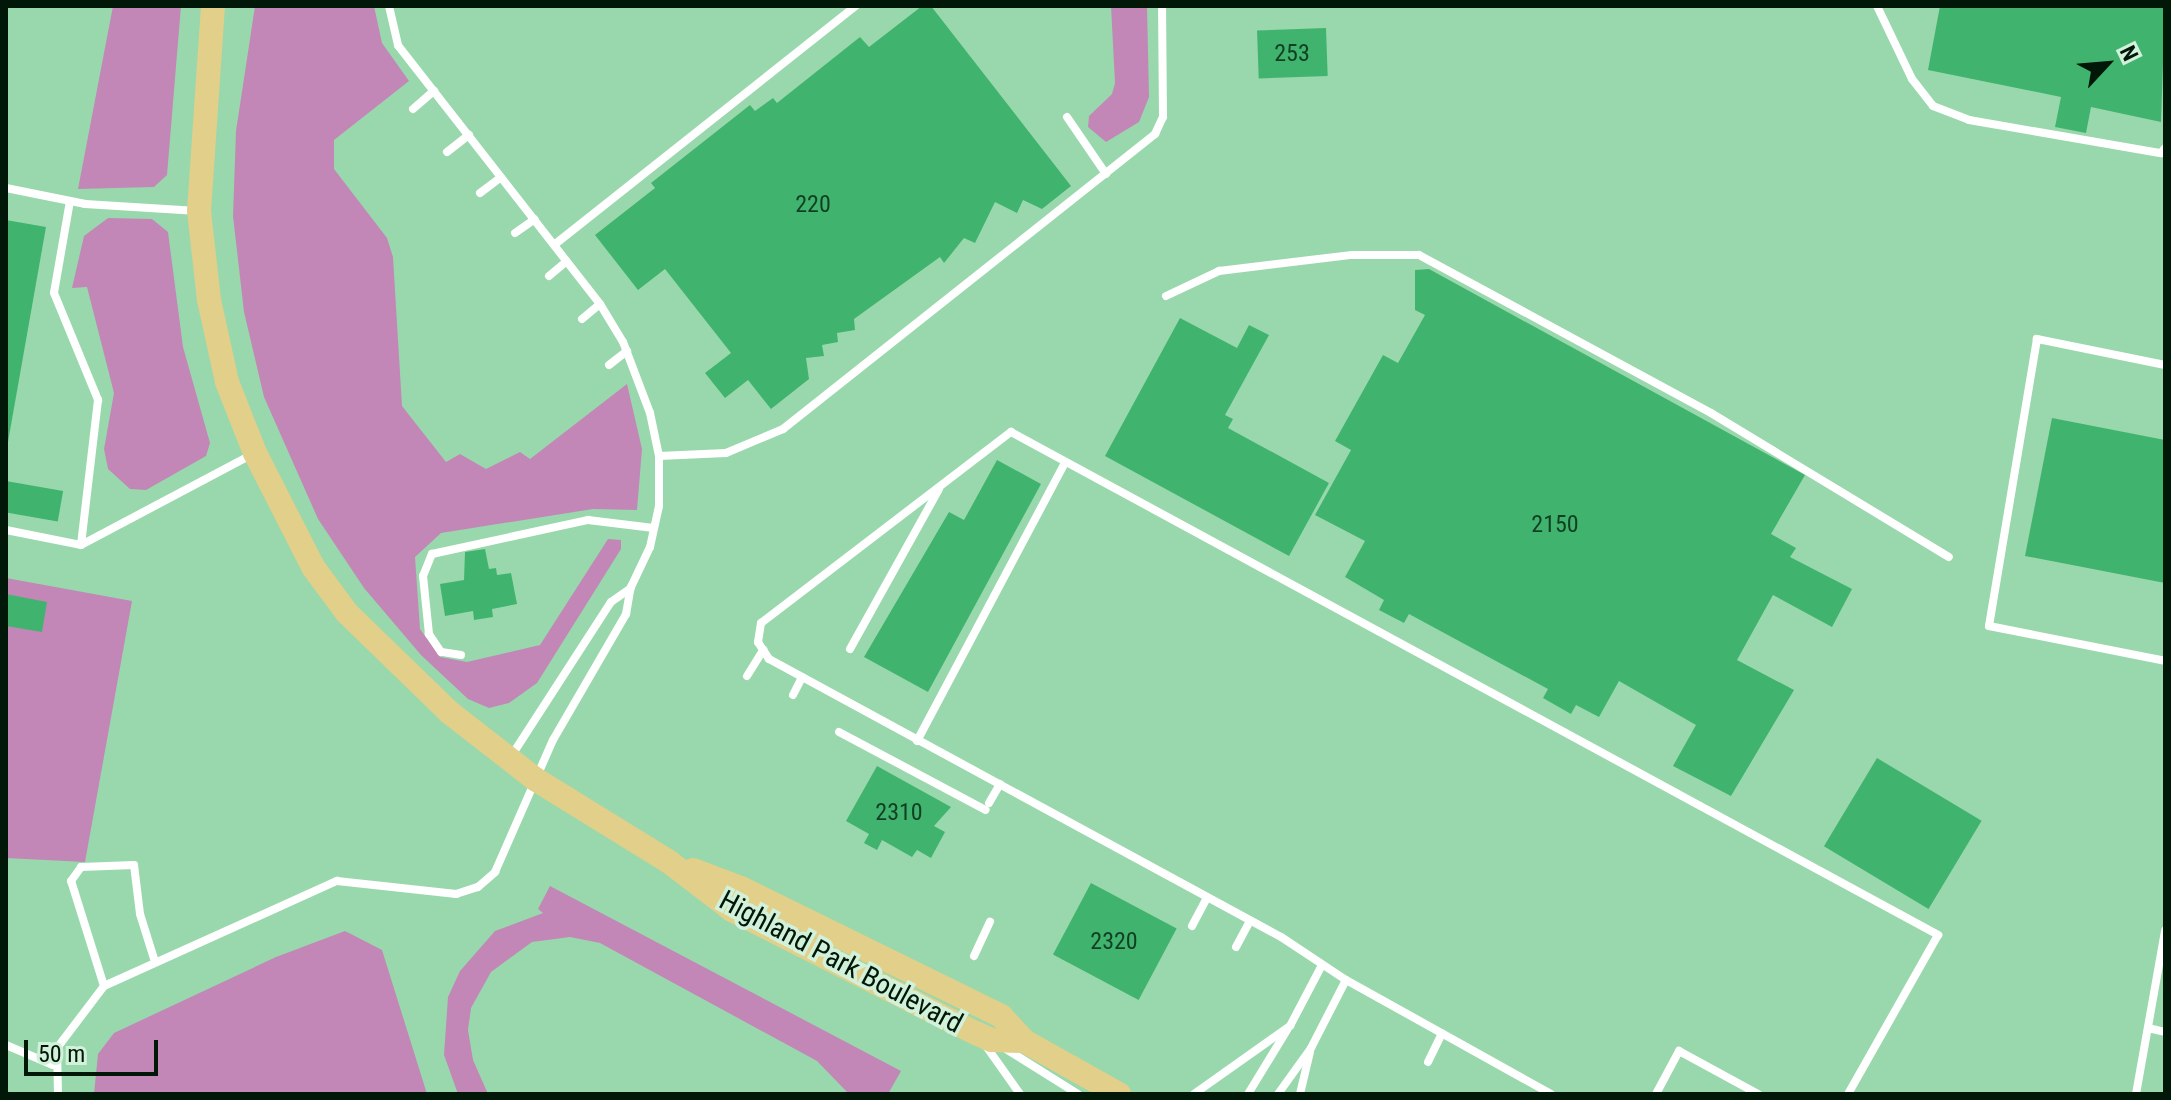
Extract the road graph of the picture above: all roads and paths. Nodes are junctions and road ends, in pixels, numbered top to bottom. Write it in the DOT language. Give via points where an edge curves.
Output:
graph roads {
  1 [pos="213,6"];
  2 [pos="389,6"];
  3 [pos="856,6"];
  4 [pos="1162,6"];
  5 [pos="1877,6"];
  6 [pos="434,91"];
  7 [pos="413,109"];
  8 [pos="1067,117"];
  9 [pos="469,135"];
  10 [pos="2165,148"];
  11 [pos="447,152"];
  12 [pos="1106,174"];
  13 [pos="501,177"];
  14 [pos="6,188"];
  15 [pos="480,193"];
  16 [pos="70,201"];
  17 [pos="199,211"];
  18 [pos="535,219"];
  19 [pos="515,233"];
  20 [pos="554,245"];
  21 [pos="567,261"];
  22 [pos="549,276"];
  23 [pos="1166,296"];
  24 [pos="600,304"];
  25 [pos="582,319"];
  26 [pos="627,351"];
  27 [pos="609,365"];
  28 [pos="2165,365"];
  29 [pos="255,453"];
  30 [pos="659,456"];
  31 [pos="1065,463"];
  32 [pos="941,484"];
  33 [pos="654,528"];
  34 [pos="6,530"];
  35 [pos="81,545"];
  36 [pos="1949,557"];
  37 [pos="631,587"];
  38 [pos="850,649"];
  39 [pos="763,650"];
  40 [pos="461,655"];
  41 [pos="2165,661"];
  42 [pos="747,676"];
  43 [pos="802,677"];
  44 [pos="793,695"];
  45 [pos="839,732"];
  46 [pos="917,741"];
  47 [pos="510,758"];
  48 [pos="535,779"];
  49 [pos="1000,784"];
  50 [pos="668,861"];
  51 [pos="1207,898"];
  52 [pos="1250,921"];
  53 [pos="990,922"];
  54 [pos="1192,926"];
  55 [pos="2165,931"];
  56 [pos="1236,947"];
  57 [pos="974,956"];
  58 [pos="155,962"];
  59 [pos="1322,965"];
  60 [pos="1346,980"];
  61 [pos="104,986"];
  62 [pos="1290,1026"];
  63 [pos="2148,1028"];
  64 [pos="2165,1032"];
  65 [pos="1442,1033"];
  66 [pos="984,1036"];
  67 [pos="1024,1041"];
  68 [pos="6,1045"];
  69 [pos="1311,1048"];
  70 [pos="1428,1062"];
  71 [pos="53,1065"];
  72 [pos="1545,1092"];
  73 [pos="58,1094"];
  74 [pos="1020,1094"];
  75 [pos="1078,1094"];
  76 [pos="1119,1094"];
  77 [pos="1194,1094"];
  78 [pos="1248,1094"];
  79 [pos="1278,1094"];
  80 [pos="1300,1094"];
  81 [pos="1656,1094"];
  82 [pos="1758,1094"];
  83 [pos="1848,1094"];
  84 [pos="2136,1094"];
  1 -- 17 [label="main road, Highland Park Boulevard"];
  2 -- 6 [label="lane" via="398,45"];
  3 -- 20 [label="lane"];
  4 -- 12 [label="lane" via="1163,117 1155,134"];
  5 -- 10 [label="lane" via="1912,79 1933,106 1969,120 2161,153"];
  6 -- 7 [label="lane"];
  6 -- 9 [label="lane"];
  8 -- 12 [label="lane"];
  9 -- 11 [label="lane"];
  9 -- 13 [label="lane"];
  12 -- 30 [label="lane" via="783,429 726,453"];
  13 -- 15 [label="lane"];
  13 -- 18 [label="lane"];
  14 -- 16 [label="lane"];
  16 -- 17 [label="lane"];
  16 -- 35 [label="lane" via="54,293 98,400"];
  17 -- 29 [label="main road, Highland Park Boulevard" via="209,300 227,382"];
  18 -- 19 [label="lane"];
  18 -- 20 [label="lane"];
  20 -- 21 [label="lane"];
  21 -- 22 [label="lane"];
  21 -- 24 [label="lane"];
  23 -- 36 [label="lane" via="1219,271 1352,255 1419,255 1711,413"];
  24 -- 25 [label="lane"];
  24 -- 26 [label="lane"];
  26 -- 27 [label="lane"];
  26 -- 30 [label="lane"];
  28 -- 41 [label="lane" via="2037,339 1989,626"];
  29 -- 35 [label="lane"];
  29 -- 47 [label="main road, Highland Park Boulevard" via="306,556 347,613 449,712"];
  30 -- 33 [label="lane"];
  31 -- 32 [label="lane" via="1011,432"];
  31 -- 46 [label="lane"];
  31 -- 83 [label="lane" via="1938,935"];
  32 -- 38 [label="lane"];
  32 -- 39 [label="lane" via="761,623 758,642"];
  33 -- 37 [label="lane"];
  33 -- 40 [label="lane" via="588,520 432,554 423,576 429,634 441,652"];
  34 -- 35 [label="lane"];
  37 -- 47 [label="lane" via="611,602"];
  37 -- 48 [label="lane" via="626,614"];
  39 -- 42 [label="lane"];
  39 -- 43 [label="lane"];
  43 -- 44 [label="lane"];
  43 -- 46 [label="lane"];
  45 -- 49 [label="lane" via="988,807"];
  46 -- 49 [label="lane"];
  47 -- 48 [label="main road, Highland Park Boulevard"];
  48 -- 50 [label="main road, Highland Park Boulevard"];
  48 -- 58 [label="lane" via="495,872 478,887 435,894 337,881"];
  49 -- 51 [label="lane"];
  50 -- 66 [label="main road, Highland Park Boulevard" via="732,910"];
  50 -- 67 [label="main road, Highland Park Boulevard" via="741,888 1001,1016"];
  51 -- 52 [label="lane"];
  51 -- 54 [label="lane"];
  52 -- 56 [label="lane"];
  52 -- 59 [label="lane"];
  53 -- 57 [label="lane"];
  55 -- 63 [label="lane"];
  58 -- 61 [label="lane"];
  58 -- 61 [label="lane" via="140,914 134,865 81,867 73,871 71,881"];
  59 -- 60 [label="lane"];
  59 -- 62 [label="lane"];
  60 -- 65 [label="lane"];
  60 -- 69 [label="lane"];
  61 -- 71 [label="lane" via="66,1032"];
  62 -- 77 [label="lane"];
  62 -- 78 [label="lane"];
  63 -- 64 [label="lane"];
  63 -- 84 [label="lane"];
  65 -- 70 [label="lane"];
  65 -- 72 [label="lane"];
  66 -- 67 [label="main road, Highland Park Boulevard"];
  66 -- 74 [label="lane"];
  66 -- 75 [label="lane"];
  67 -- 76 [label="main road, Highland Park Boulevard"];
  68 -- 71 [label="lane"];
  69 -- 79 [label="lane"];
  69 -- 80 [label="lane"];
  71 -- 73 [label="lane"];
  81 -- 82 [label="lane" via="1679,1051"];
}
